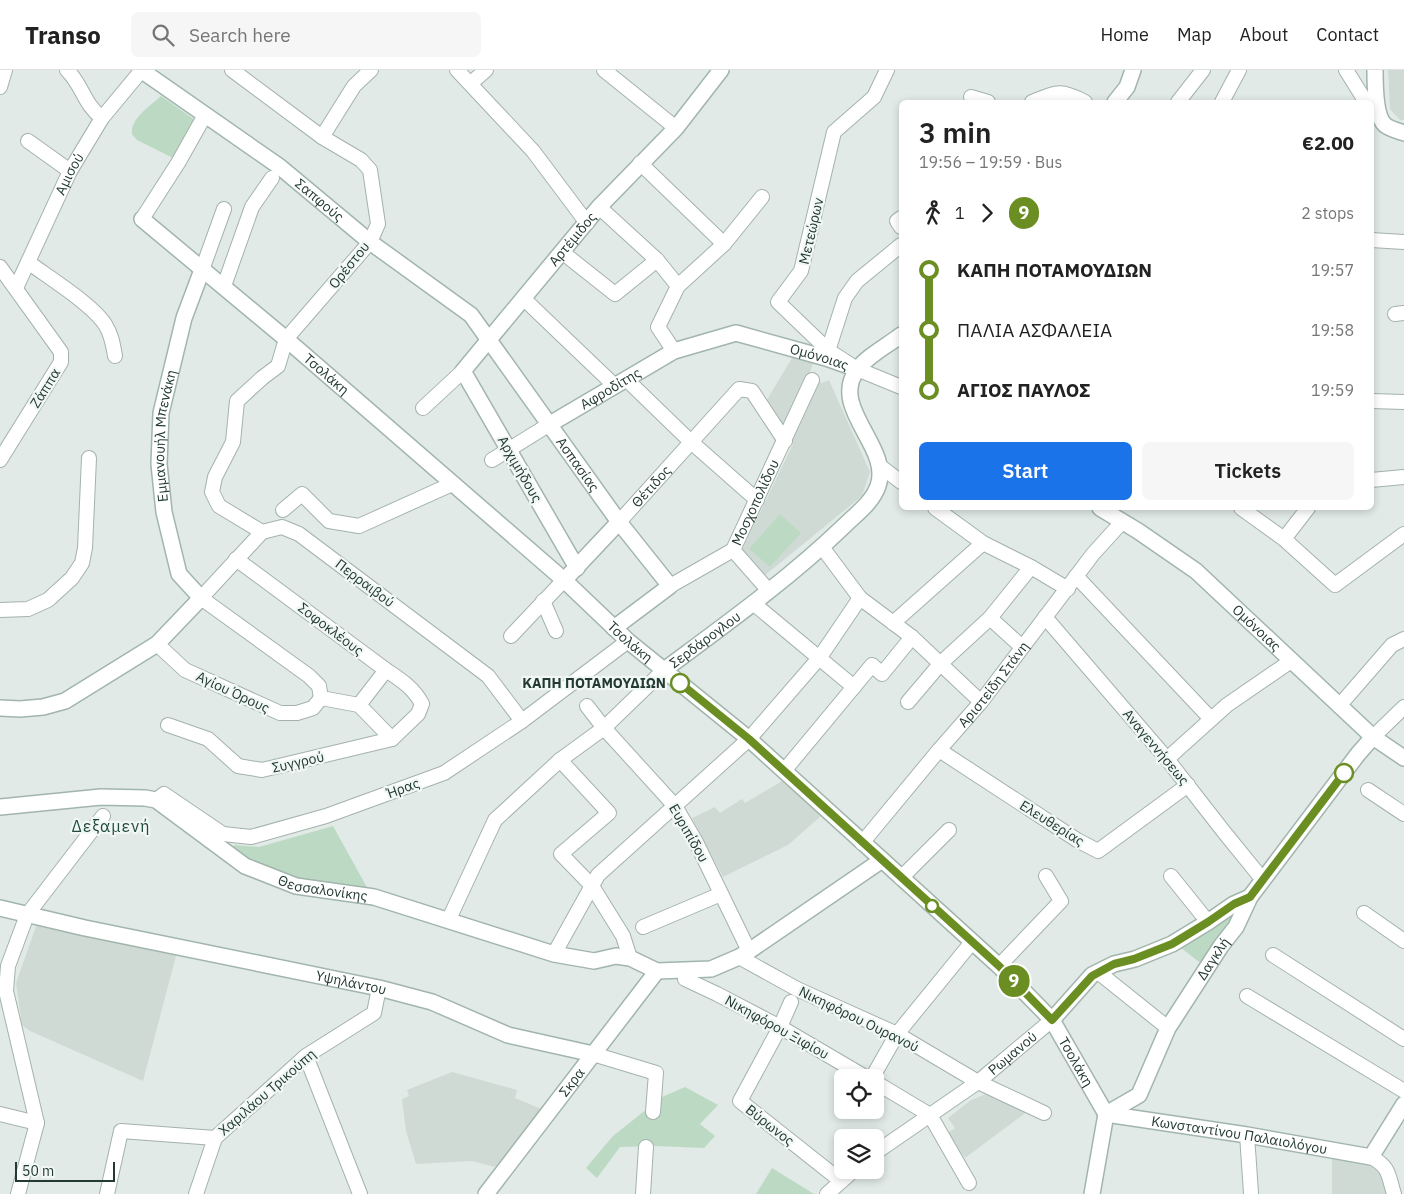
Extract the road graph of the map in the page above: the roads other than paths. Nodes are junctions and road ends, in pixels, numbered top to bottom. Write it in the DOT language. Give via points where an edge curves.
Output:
graph roads {
  1 [pos="6,70"];
  2 [pos="67,70"];
  3 [pos="141,70"];
  4 [pos="232,70"];
  5 [pos="371,70"];
  6 [pos="457,70"];
  7 [pos="486,70"];
  8 [pos="604,70"];
  9 [pos="721,70"];
  10 [pos="887,70"];
  11 [pos="1133,70"];
  12 [pos="1203,70"];
  13 [pos="1239,70"];
  14 [pos="1346,70"];
  15 [pos="1374,70"];
  16 [pos="471,83"];
  17 [pos="0,87"];
  18 [pos="971,98"];
  19 [pos="980,100"];
  20 [pos="1037,100"];
  21 [pos="1081,100"];
  22 [pos="1117,100"];
  23 [pos="1180,100"];
  24 [pos="1223,100"];
  25 [pos="1365,100"];
  26 [pos="205,115"];
  27 [pos="102,118"];
  28 [pos="1375,119"];
  29 [pos="676,128"];
  30 [pos="1404,133"];
  31 [pos="322,137"];
  32 [pos="28,141"];
  33 [pos="640,163"];
  34 [pos="70,171"];
  35 [pos="272,178"];
  36 [pos="762,196"];
  37 [pos="599,207"];
  38 [pos="224,209"];
  39 [pos="142,219"];
  40 [pos="587,223"];
  41 [pos="1374,240"];
  42 [pos="370,242"];
  43 [pos="1404,242"];
  44 [pos="724,244"];
  45 [pos="899,247"];
  46 [pos="562,252"];
  47 [pos="657,260"];
  48 [pos="28,262"];
  49 [pos="0,268"];
  50 [pos="202,270"];
  51 [pos="224,286"];
  52 [pos="678,286"];
  53 [pos="16,288"];
  54 [pos="523,298"];
  55 [pos="736,334"];
  56 [pos="899,337"];
  57 [pos="286,339"];
  58 [pos="489,341"];
  59 [pos="674,351"];
  60 [pos="827,354"];
  61 [pos="114,356"];
  62 [pos="857,369"];
  63 [pos="463,371"];
  64 [pos="812,380"];
  65 [pos="621,382"];
  66 [pos="899,386"];
  67 [pos="1374,402"];
  68 [pos="1404,402"];
  69 [pos="423,408"];
  70 [pos="550,424"];
  71 [pos="785,441"];
  72 [pos="690,442"];
  73 [pos="508,450"];
  74 [pos="89,458"];
  75 [pos="0,460"];
  76 [pos="492,460"];
  77 [pos="880,466"];
  78 [pos="1404,477"];
  79 [pos="899,480"];
  80 [pos="1374,480"];
  81 [pos="452,484"];
  82 [pos="757,500"];
  83 [pos="283,510"];
  84 [pos="938,510"];
  85 [pos="1103,510"];
  86 [pos="1244,510"];
  87 [pos="1306,510"];
  88 [pos="618,522"];
  89 [pos="1122,522"];
  90 [pos="262,532"];
  91 [pos="1404,534"];
  92 [pos="1284,540"];
  93 [pos="983,544"];
  94 [pos="822,547"];
  95 [pos="733,550"];
  96 [pos="236,559"];
  97 [pos="1031,567"];
  98 [pos="577,568"];
  99 [pos="1076,576"];
  100 [pos="564,580"];
  101 [pos="670,586"];
  102 [pos="1068,589"];
  103 [pos="769,591"];
  104 [pos="201,598"];
  105 [pos="860,598"];
  106 [pos="542,601"];
  107 [pos="753,603"];
  108 [pos="0,610"];
  109 [pos="1045,617"];
  110 [pos="990,618"];
  111 [pos="893,622"];
  112 [pos="614,628"];
  113 [pos="556,631"];
  114 [pos="511,636"];
  115 [pos="912,637"];
  116 [pos="1404,640"];
  117 [pos="628,642"];
  118 [pos="157,644"];
  119 [pos="1022,647"];
  120 [pos="820,657"];
  121 [pos="1291,662"];
  122 [pos="941,664"];
  123 [pos="386,670"];
  124 [pos="664,670"];
  125 [pos="854,687"];
  126 [pos="321,698"];
  127 [pos="908,702"];
  128 [pos="981,702"];
  129 [pos="359,705"];
  130 [pos="587,706"];
  131 [pos="1339,706"];
  132 [pos="1404,707"];
  133 [pos="0,708"];
  134 [pos="1210,719"];
  135 [pos="522,721"];
  136 [pos="168,725"];
  137 [pos="604,728"];
  138 [pos="1373,737"];
  139 [pos="392,739"];
  140 [pos="749,739"];
  141 [pos="939,750"];
  142 [pos="1404,758"];
  143 [pos="1167,759"];
  144 [pos="560,760"];
  145 [pos="784,771"];
  146 [pos="1188,785"];
  147 [pos="1368,790"];
  148 [pos="156,800"];
  149 [pos="675,806"];
  150 [pos="0,807"];
  151 [pos="1404,814"];
  152 [pos="103,816"];
  153 [pos="949,830"];
  154 [pos="862,843"];
  155 [pos="882,860"];
  156 [pos="1046,876"];
  157 [pos="1171,876"];
  158 [pos="901,878"];
  159 [pos="1263,880"];
  160 [pos="592,886"];
  161 [pos="721,894"];
  162 [pos="1250,897"];
  163 [pos="0,908"];
  164 [pos="1364,913"];
  165 [pos="27,915"];
  166 [pos="449,919"];
  167 [pos="1208,922"];
  168 [pos="623,936"];
  169 [pos="1404,941"];
  170 [pos="972,942"];
  171 [pos="554,954"];
  172 [pos="744,954"];
  173 [pos="1274,954"];
  174 [pos="630,958"];
  175 [pos="999,966"];
  176 [pos="657,970"];
  177 [pos="1098,972"];
  178 [pos="684,980"];
  179 [pos="379,988"];
  180 [pos="1247,996"];
  181 [pos="791,1002"];
  182 [pos="1052,1020"];
  183 [pos="780,1027"];
  184 [pos="1168,1028"];
  185 [pos="897,1034"];
  186 [pos="1404,1039"];
  187 [pos="593,1054"];
  188 [pos="306,1056"];
  189 [pos="852,1069"];
  190 [pos="877,1069"];
  191 [pos="978,1082"];
  192 [pos="884,1087"];
  193 [pos="1404,1091"];
  194 [pos="1404,1104"];
  195 [pos="654,1112"];
  196 [pos="1044,1113"];
  197 [pos="0,1114"];
  198 [pos="1106,1114"];
  199 [pos="930,1115"];
  200 [pos="37,1123"];
  201 [pos="1247,1135"];
  202 [pos="215,1138"];
  203 [pos="646,1147"];
  204 [pos="884,1148"];
  205 [pos="1371,1157"];
  206 [pos="843,1179"];
  207 [pos="841,1181"];
  208 [pos="969,1183"];
  209 [pos="1250,1193"];
  210 [pos="18,1194"];
  211 [pos="107,1194"];
  212 [pos="196,1194"];
  213 [pos="360,1194"];
  214 [pos="486,1194"];
  215 [pos="643,1194"];
  216 [pos="827,1194"];
  217 [pos="1092,1194"];
  218 [pos="1394,1194"];
  1 -- 17 [label="street"];
  2 -- 27 [label="street" via="76,79 92,111"];
  3 -- 26 [label="street, Σαπφούς"];
  3 -- 27 [label="street, Αμισού"];
  4 -- 31 [label="street, Ορέστου"];
  5 -- 31 [label="street" via="354,86"];
  6 -- 16 [label="street"];
  7 -- 16 [label="street"];
  8 -- 29 [label="street"];
  9 -- 29 [label="street, Αρτέμιδος"];
  10 -- 60 [label="street, Μετεώρων" via="874,97 834,132 801,271 778,302"];
  11 -- 22 [label="street" via="1127,88"];
  12 -- 23 [label="street"];
  13 -- 24 [label="street"];
  14 -- 25 [label="street"];
  15 -- 28 [label="street"];
  16 -- 40 [label="street" via="533,151"];
  18 -- 19 [label="street"];
  20 -- 21 [label="street" via="1057,92"];
  26 -- 39 [label="street"];
  26 -- 42 [label="street, Σαπφούς" via="280,167"];
  27 -- 34 [label="street, Αμισού"];
  28 -- 30 [label="street"];
  29 -- 33 [label="street, Αρτέμιδος"];
  31 -- 42 [label="street, Ορέστου" via="361,160 370,170 378,224"];
  32 -- 34 [label="street"];
  33 -- 37 [label="street, Αρτέμιδος"];
  33 -- 44 [label="street"];
  34 -- 48 [label="street, Αμισού"];
  35 -- 51 [label="street" via="252,207"];
  36 -- 44 [label="street"];
  37 -- 40 [label="street, Αρτέμιδος"];
  37 -- 47 [label="street"];
  38 -- 50 [label="street"];
  39 -- 50 [label="street, Τσολάκη"];
  40 -- 46 [label="street, Αρτέμιδος"];
  41 -- 43 [label="street"];
  42 -- 57 [label="street, Ορέστου"];
  42 -- 58 [label="street, Σαπφούς" via="471,316"];
  44 -- 52 [label="street"];
  45 -- 60 [label="street" via="857,281 845,298"];
  46 -- 47 [label="street" via="615,294"];
  46 -- 54 [label="street, Αρτέμιδος"];
  47 -- 52 [label="street"];
  48 -- 53 [label="street, Αμισού"];
  48 -- 61 [label="street" via="96,313 112,339"];
  49 -- 53 [label="street, Ζάππα"];
  50 -- 51 [label="street, Τσολάκη"];
  50 -- 104 [label="street, Εμμανουήλ Μπενάκη" via="184,318 161,413 159,464 164,512 179,574"];
  51 -- 57 [label="street, Τσολάκη"];
  52 -- 59 [label="street" via="658,327"];
  53 -- 75 [label="street, Ζάππα" via="61,352 61,362"];
  54 -- 58 [label="street, Αρτέμιδος"];
  54 -- 65 [label="street"];
  55 -- 59 [label="street, Αφροδίτης"];
  55 -- 60 [label="street, Ομόνοιας"];
  56 -- 62 [label="street"];
  57 -- 81 [label="street, Τσολάκη"];
  57 -- 90 [label="street" via="278,366 237,400 233,442 215,477 212,492 218,506"];
  58 -- 63 [label="street, Αρτέμιδος"];
  58 -- 70 [label="street, Ασπασίας"];
  59 -- 65 [label="street, Αφροδίτης"];
  60 -- 62 [label="street, Ομόνοιας"];
  62 -- 66 [label="street, Ομόνοιας"];
  62 -- 77 [label="street" via="848,396"];
  63 -- 69 [label="street, Αρτέμιδος"];
  63 -- 73 [label="street, Αρχιμήδους"];
  64 -- 71 [label="street, Μοσχοπολίδου"];
  65 -- 70 [label="street, Αφροδίτης"];
  65 -- 72 [label="street"];
  67 -- 68 [label="street"];
  70 -- 73 [label="street, Αφροδίτης"];
  70 -- 88 [label="street, Ασπασίας"];
  71 -- 72 [label="street, Θέτιδος" via="752,391 739,389"];
  71 -- 82 [label="street, Μοσχοπολίδου"];
  72 -- 82 [label="street"];
  72 -- 88 [label="street, Θέτιδος"];
  73 -- 76 [label="street, Αφροδίτης"];
  73 -- 98 [label="street, Αρχιμήδους"];
  74 -- 108 [label="street" via="86,548 82,563 72,578 48,600 28,609"];
  77 -- 79 [label="street"];
  77 -- 94 [label="street, Σερδάρογλου" via="878,485 872,499"];
  78 -- 80 [label="street"];
  81 -- 83 [label="street" via="359,526 330,521 302,494"];
  81 -- 100 [label="street, Τσολάκη"];
  82 -- 95 [label="street, Μοσχοπολίδου"];
  84 -- 93 [label="street"];
  85 -- 89 [label="street, Ομόνοιας"];
  86 -- 92 [label="street"];
  87 -- 92 [label="street"];
  88 -- 98 [label="street, Θέτιδος"];
  88 -- 101 [label="street, Ασπασίας"];
  89 -- 99 [label="street, Αριστείδη Στάνη"];
  89 -- 121 [label="street, Ομόνοιας" via="1196,571"];
  90 -- 96 [label="street"];
  90 -- 135 [label="street, Περραιβού" via="282,527 299,534 488,676"];
  91 -- 92 [label="street" via="1335,585"];
  93 -- 97 [label="street"];
  93 -- 111 [label="street"];
  94 -- 103 [label="street, Σερδάρογλου"];
  94 -- 105 [label="street"];
  95 -- 101 [label="street, Μοσχοπολίδου"];
  95 -- 103 [label="street"];
  96 -- 104 [label="street"];
  96 -- 123 [label="street, Σοφοκλέους"];
  97 -- 102 [label="street"];
  97 -- 110 [label="street"];
  98 -- 100 [label="street, Θέτιδος"];
  99 -- 102 [label="street, Αριστείδη Στάνη"];
  99 -- 134 [label="street"];
  100 -- 106 [label="street, Θέτιδος"];
  100 -- 112 [label="street, Τσολάκη"];
  101 -- 112 [label="street, Μοσχοπολίδου"];
  102 -- 109 [label="street, Αριστείδη Στάνη"];
  103 -- 107 [label="street, Σερδάρογλου"];
  104 -- 118 [label="street"];
  104 -- 126 [label="street" via="309,676 319,686"];
  105 -- 111 [label="street"];
  105 -- 120 [label="street"];
  106 -- 113 [label="street"];
  106 -- 114 [label="street, Θέτιδος"];
  107 -- 120 [label="street"];
  107 -- 124 [label="street, Σερδάρογλου"];
  109 -- 119 [label="street, Αριστείδη Στάνη"];
  109 -- 143 [label="street, Αναγεννήσεως"];
  110 -- 119 [label="street"];
  110 -- 122 [label="street"];
  111 -- 115 [label="street"];
  112 -- 117 [label="street, Τσολάκη"];
  115 -- 122 [label="street"];
  115 -- 125 [label="street" via="882,674 872,665"];
  116 -- 131 [label="street" via="1392,646"];
  117 -- 124 [label="street, Τσολάκη"];
  117 -- 135 [label="street, Ήρας"];
  118 -- 126 [label="street, Αγίου Όρους" via="185,670 280,713 297,713 313,708"];
  118 -- 133 [label="street" via="65,701 43,707"];
  119 -- 128 [label="street, Αριστείδη Στάνη"];
  120 -- 125 [label="street"];
  120 -- 140 [label="street"];
  121 -- 131 [label="street, Ομόνοιας"];
  121 -- 134 [label="street"];
  122 -- 127 [label="street"];
  122 -- 128 [label="street"];
  123 -- 129 [label="street"];
  123 -- 139 [label="street, Σοφοκλέους" via="408,685 422,704 418,714"];
  124 -- 137 [label="street, Σερδάρογλου"];
  124 -- 140 [label="street, Τσολάκη"];
  125 -- 145 [label="street"];
  126 -- 129 [label="street"];
  128 -- 141 [label="street, Αριστείδη Στάνη"];
  129 -- 139 [label="street"];
  130 -- 137 [label="street, Ευριπίδου"];
  131 -- 138 [label="street, Ομόνοιας"];
  132 -- 138 [label="street"];
  134 -- 143 [label="street"];
  135 -- 148 [label="street, Ήρας" via="444,773 326,816 251,836 223,834 164,794"];
  136 -- 139 [label="street, Συγγρού" via="208,739 238,766 262,770"];
  137 -- 144 [label="street, Σερδάρογλου"];
  137 -- 149 [label="street, Ευριπίδου"];
  138 -- 142 [label="street, Ομόνοιας"];
  138 -- 159 [label="street, Δαγκλή"];
  140 -- 145 [label="street, Τσολάκη"];
  140 -- 149 [label="street"];
  141 -- 146 [label="street, Ελευθερίας" via="1098,851"];
  141 -- 154 [label="street, Αριστείδη Στάνη"];
  143 -- 146 [label="street, Αναγεννήσεως"];
  144 -- 160 [label="street" via="609,813 561,854"];
  144 -- 166 [label="street, Σερδάρογλου" via="495,820"];
  145 -- 154 [label="street, Τσολάκη"];
  146 -- 159 [label="street, Αναγεννήσεως"];
  147 -- 151 [label="street"];
  148 -- 150 [label="street" via="101,797"];
  148 -- 166 [label="street, Θεσσαλονίκης" via="245,866 296,886 374,897"];
  149 -- 160 [label="street" via="598,875"];
  149 -- 161 [label="street, Ευριπίδου"];
  152 -- 165 [label="street"];
  153 -- 158 [label="street"];
  154 -- 155 [label="street, Τσολάκη"];
  155 -- 158 [label="street, Τσολάκη"];
  155 -- 172 [label="street"];
  156 -- 175 [label="street" via="1061,901"];
  157 -- 167 [label="street"];
  158 -- 170 [label="street, Τσολάκη"];
  159 -- 162 [label="street, Δαγκλή"];
  160 -- 168 [label="street"];
  160 -- 171 [label="street"];
  161 -- 168 [label="street"];
  161 -- 172 [label="street, Ευριπίδου"];
  162 -- 167 [label="street, Ρωμανού"];
  162 -- 184 [label="street, Δαγκλή" via="1236,927"];
  163 -- 165 [label="street, Υψηλάντου"];
  164 -- 169 [label="street"];
  165 -- 179 [label="street, Υψηλάντου"];
  165 -- 200 [label="street" via="8,966 6,991"];
  166 -- 171 [label="street, Θεσσαλονίκης"];
  167 -- 177 [label="street, Ρωμανού" via="1172,944"];
  168 -- 174 [label="street"];
  170 -- 175 [label="street, Τσολάκη"];
  170 -- 185 [label="street"];
  171 -- 174 [label="street, Θεσσαλονίκης" via="594,961 616,956"];
  172 -- 176 [label="street" via="711,970"];
  172 -- 185 [label="street, Νικηφόρου Ουρανού" via="797,989"];
  173 -- 186 [label="street"];
  174 -- 176 [label="street, Θεσσαλονίκης"];
  175 -- 182 [label="street, Τσολάκη"];
  176 -- 187 [label="street, Σκρα"];
  177 -- 182 [label="street, Ρωμανού"];
  177 -- 184 [label="street"];
  178 -- 183 [label="street, Νικηφόρου Ξιφίου"];
  179 -- 187 [label="street, Υψηλάντου" via="432,1002 508,1035"];
  179 -- 188 [label="street, Χαριλάου Τρικούπη" via="374,1013"];
  180 -- 193 [label="street"];
  181 -- 183 [label="street, Βύρωνος"];
  182 -- 191 [label="street, Ρωμανού"];
  182 -- 198 [label="street, Τσολάκη"];
  183 -- 189 [label="street, Νικηφόρου Ξιφίου"];
  183 -- 207 [label="street, Βύρωνος" via="740,1101"];
  184 -- 198 [label="street, Δαγκλή" via="1139,1095"];
  185 -- 190 [label="street"];
  185 -- 191 [label="street, Νικηφόρου Ουρανού"];
  187 -- 195 [label="street, Υψηλάντου" via="656,1073"];
  187 -- 214 [label="street, Σκρα"];
  188 -- 202 [label="street, Χαριλάου Τρικούπη"];
  188 -- 213 [label="street"];
  191 -- 196 [label="street"];
  191 -- 199 [label="street, Ρωμανού"];
  192 -- 199 [label="street"];
  194 -- 205 [label="street"];
  197 -- 200 [label="street"];
  198 -- 201 [label="street, Κωνσταντίνου Παλαιολόγου"];
  198 -- 217 [label="street"];
  199 -- 204 [label="street, Ρωμανού"];
  199 -- 208 [label="street"];
  200 -- 210 [label="street"];
  201 -- 205 [label="street, Κωνσταντίνου Παλαιολόγου"];
  201 -- 209 [label="street"];
  202 -- 211 [label="street" via="122,1131"];
  202 -- 212 [label="street, Χαριλάου Τρικούπη"];
  203 -- 215 [label="street"];
  205 -- 218 [label="street" via="1387,1170"];
  206 -- 207 [label="street"];
  207 -- 216 [label="street"];
}
